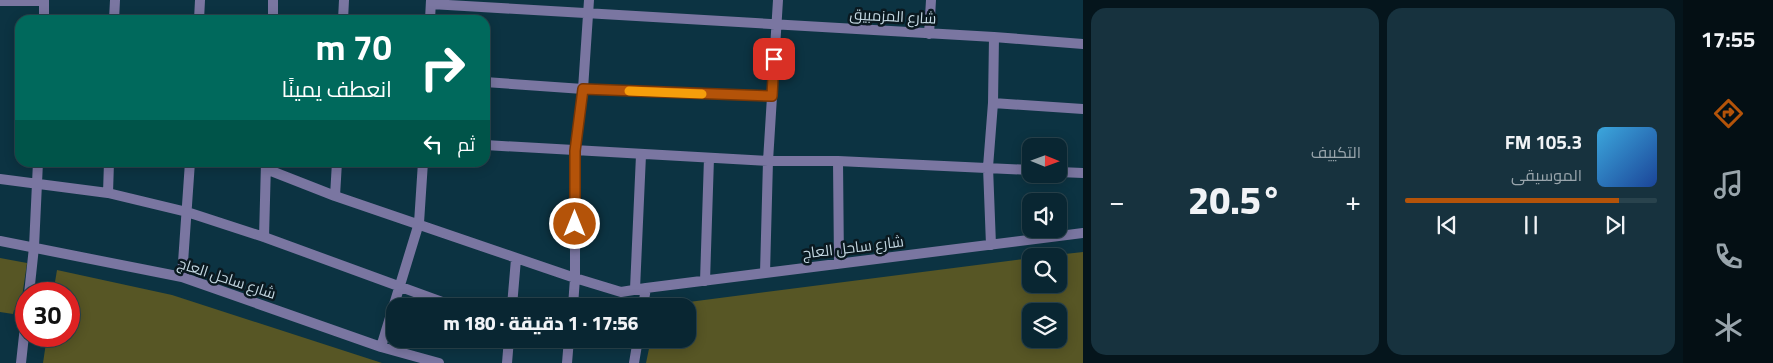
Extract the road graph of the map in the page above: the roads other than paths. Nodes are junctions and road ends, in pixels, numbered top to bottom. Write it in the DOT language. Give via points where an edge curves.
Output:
graph roads {
  1 [pos="0,0"];
  2 [pos="44,0"];
  3 [pos="114,0"];
  4 [pos="200,0"];
  5 [pos="273,0"];
  6 [pos="344,0"];
  7 [pos="588,0"];
  8 [pos="778,0"];
  9 [pos="931,0"];
  10 [pos="431,2"];
  11 [pos="588,14"];
  12 [pos="44,15"];
  13 [pos="114,15"];
  14 [pos="199,15"];
  15 [pos="273,15"];
  16 [pos="343,15"];
  17 [pos="430,15"];
  18 [pos="776,25"];
  19 [pos="929,34"];
  20 [pos="994,37"];
  21 [pos="1083,44"];
  22 [pos="490,82"];
  23 [pos="583,89"];
  24 [pos="772,96"];
  25 [pos="993,103"];
  26 [pos="1083,109"];
  27 [pos="490,146"];
  28 [pos="575,151"];
  29 [pos="641,155"];
  30 [pos="709,158"];
  31 [pos="768,161"];
  32 [pos="838,161"];
  33 [pos="38,167"];
  34 [pos="109,167"];
  35 [pos="190,167"];
  36 [pos="266,167"];
  37 [pos="268,167"];
  38 [pos="337,167"];
  39 [pos="423,167"];
  40 [pos="988,167"];
  41 [pos="1022,169"];
  42 [pos="1068,172"];
  43 [pos="1083,173"];
  44 [pos="0,179"];
  45 [pos="37,185"];
  46 [pos="108,193"];
  47 [pos="335,196"];
  48 [pos="187,212"];
  49 [pos="419,223"];
  50 [pos="1083,233"];
  51 [pos="264,237"];
  52 [pos="0,241"];
  53 [pos="991,245"];
  54 [pos="34,247"];
  55 [pos="516,259"];
  56 [pos="839,264"];
  57 [pos="765,273"];
  58 [pos="182,276"];
  59 [pos="575,278"];
  60 [pos="705,281"];
  61 [pos="30,282"];
  62 [pos="400,288"];
  63 [pos="646,288"];
  64 [pos="635,289"];
  65 [pos="429,298"];
  66 [pos="513,298"];
  67 [pos="574,298"];
  68 [pos="644,298"];
  69 [pos="23,347"];
  70 [pos="381,347"];
  71 [pos="508,348"];
  72 [pos="568,348"];
  73 [pos="636,348"];
  74 [pos="21,363"];
  75 [pos="439,363"];
  76 [pos="507,363"];
  77 [pos="567,363"];
  78 [pos="634,363"];
  1 -- 2 [label="street"];
  2 -- 12 [label="street"];
  3 -- 13 [label="street"];
  4 -- 14 [label="street"];
  5 -- 15 [label="street"];
  6 -- 16 [label="street"];
  7 -- 11 [label="street"];
  8 -- 18 [label="street"];
  9 -- 19 [label="street"];
  10 -- 11 [label="street, شارع المزمبيق"];
  10 -- 17 [label="street"];
  11 -- 18 [label="street, شارع المزمبيق"];
  11 -- 23 [label="street"];
  18 -- 19 [label="street, شارع المزمبيق"];
  18 -- 24 [label="street"];
  19 -- 20 [label="street, شارع المزمبيق"];
  20 -- 21 [label="street, شارع المزمبيق"];
  20 -- 25 [label="street"];
  22 -- 23 [label="street"];
  23 -- 24 [label="street"];
  23 -- 28 [label="street"];
  24 -- 31 [label="street"];
  25 -- 26 [label="street"];
  25 -- 40 [label="street"];
  27 -- 28 [label="street"];
  28 -- 29 [label="street"];
  28 -- 59 [label="street"];
  29 -- 30 [label="street"];
  29 -- 64 [label="street"];
  30 -- 31 [label="street"];
  30 -- 60 [label="street"];
  31 -- 32 [label="street"];
  31 -- 57 [label="street"];
  32 -- 40 [label="street"];
  32 -- 56 [label="street"];
  33 -- 45 [label="street"];
  34 -- 46 [label="street"];
  35 -- 48 [label="street"];
  36 -- 51 [label="street"];
  37 -- 47 [label="street, شارع ساحل العاج"];
  38 -- 47 [label="street"];
  39 -- 49 [label="street"];
  40 -- 41 [label="street"];
  40 -- 53 [label="street"];
  42 -- 43 [label="street"];
  44 -- 45 [label="street"];
  45 -- 46 [label="street"];
  45 -- 54 [label="street"];
  46 -- 48 [label="street"];
  47 -- 49 [label="street, شارع ساحل العاج"];
  48 -- 51 [label="street"];
  48 -- 58 [label="street"];
  49 -- 55 [label="street, شارع ساحل العاج"];
  49 -- 62 [label="street"];
  50 -- 53 [label="street, شارع ساحل العاج"];
  51 -- 62 [label="street"];
  52 -- 54 [label="street, شارع ساحل العاج"];
  53 -- 56 [label="street, شارع ساحل العاج"];
  54 -- 58 [label="street, شارع ساحل العاج"];
  54 -- 61 [label="street"];
  55 -- 59 [label="street, شارع ساحل العاج"];
  55 -- 66 [label="street"];
  56 -- 57 [label="street, شارع ساحل العاج"];
  57 -- 60 [label="street, شارع ساحل العاج"];
  58 -- 70 [label="street, شارع ساحل العاج"];
  59 -- 64 [label="street, شارع ساحل العاج" via="621,292"];
  59 -- 67 [label="street"];
  60 -- 63 [label="street, شارع ساحل العاج"];
  62 -- 65 [label="street"];
  62 -- 70 [label="street"];
  63 -- 64 [label="street, شارع ساحل العاج"];
  63 -- 68 [label="street"];
  69 -- 74 [label="street"];
  70 -- 75 [label="street, شارع ساحل العاج"];
  71 -- 76 [label="street"];
  72 -- 77 [label="street"];
  73 -- 78 [label="street"];
}
